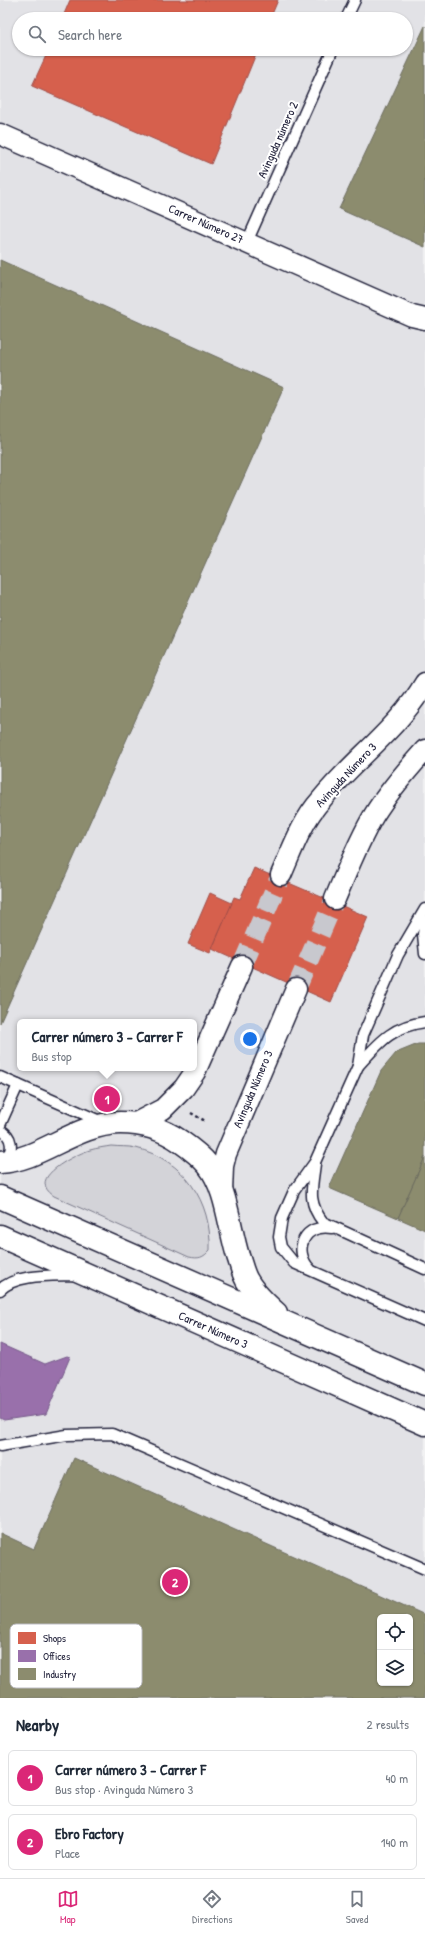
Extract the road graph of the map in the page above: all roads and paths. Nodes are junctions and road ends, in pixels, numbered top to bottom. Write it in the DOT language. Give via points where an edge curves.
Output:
graph roads {
  1 [pos="354,0"];
  2 [pos="349,12"];
  3 [pos="330,56"];
  4 [pos="0,134"];
  5 [pos="247,242"];
  6 [pos="421,320"];
  7 [pos="425,683"];
  8 [pos="425,750"];
  9 [pos="281,875"];
  10 [pos="335,900"];
  11 [pos="425,909"];
  12 [pos="425,922"];
  13 [pos="425,954"];
  14 [pos="242,966"];
  15 [pos="296,989"];
  16 [pos="425,1022"];
  17 [pos="358,1066"];
  18 [pos="197,1070"];
  19 [pos="196,1071"];
  20 [pos="0,1077"];
  21 [pos="18,1085"];
  22 [pos="189,1111"];
  23 [pos="205,1121"];
  24 [pos="108,1124"];
  25 [pos="134,1124"];
  26 [pos="0,1125"];
  27 [pos="0,1130"];
  28 [pos="0,1161"];
  29 [pos="315,1162"];
  30 [pos="222,1192"];
  31 [pos="0,1197"];
  32 [pos="334,1228"];
  33 [pos="0,1236"];
  34 [pos="425,1268"];
  35 [pos="312,1271"];
  36 [pos="87,1274"];
  37 [pos="0,1290"];
  38 [pos="425,1321"];
  39 [pos="288,1323"];
  40 [pos="425,1384"];
  41 [pos="425,1424"];
  42 [pos="0,1446"];
  43 [pos="425,1569"];
  1 -- 2 [label="lane"];
  3 -- 5 [label="lane, Avinguda número 2"];
  4 -- 5 [label="street, Carrer Número 27"];
  5 -- 6 [label="street, Carrer Número 27"];
  7 -- 9 [label="street, Avinguda Número 3" via="397,722 319,801 305,823"];
  8 -- 10 [label="street" via="402,775 374,815"];
  11 -- 17 [label="lane" via="398,955 363,1035"];
  12 -- 13 [label="lane"];
  14 -- 18 [label="street"];
  15 -- 30 [label="street, Avinguda Número 3" via="226,1154"];
  16 -- 17 [label="lane" via="400,1028 387,1035"];
  17 -- 29 [label="lane"];
  19 -- 25 [label="street" via="163,1110"];
  20 -- 21 [label="lane"];
  21 -- 24 [label="lane"];
  21 -- 26 [label="lane"];
  22 -- 23 [label="path"];
  24 -- 25 [label="main road"];
  24 -- 28 [label="main road" via="82,1130 25,1157"];
  25 -- 30 [label="main road" via="160,1130 193,1150 209,1165"];
  27 -- 28 [label="lane" via="7,1135 11,1148 7,1156"];
  29 -- 32 [label="lane" via="311,1198 313,1207 323,1222"];
  29 -- 35 [label="lane" via="294,1191 282,1218 279,1237 288,1257 294,1263"];
  30 -- 39 [label="main road" via="228,1222 247,1281 261,1299"];
  31 -- 39 [label="main road"];
  32 -- 34 [label="lane"];
  32 -- 35 [label="lane" via="316,1228 304,1238 302,1256"];
  33 -- 36 [label="main road, Carrer Número 3"];
  35 -- 38 [label="lane"];
  36 -- 37 [label="lane" via="25,1277"];
  36 -- 41 [label="main road, Carrer Número 3"];
  39 -- 40 [label="main road"];
  42 -- 43 [label="lane" via="67,1435 112,1434"];
}
